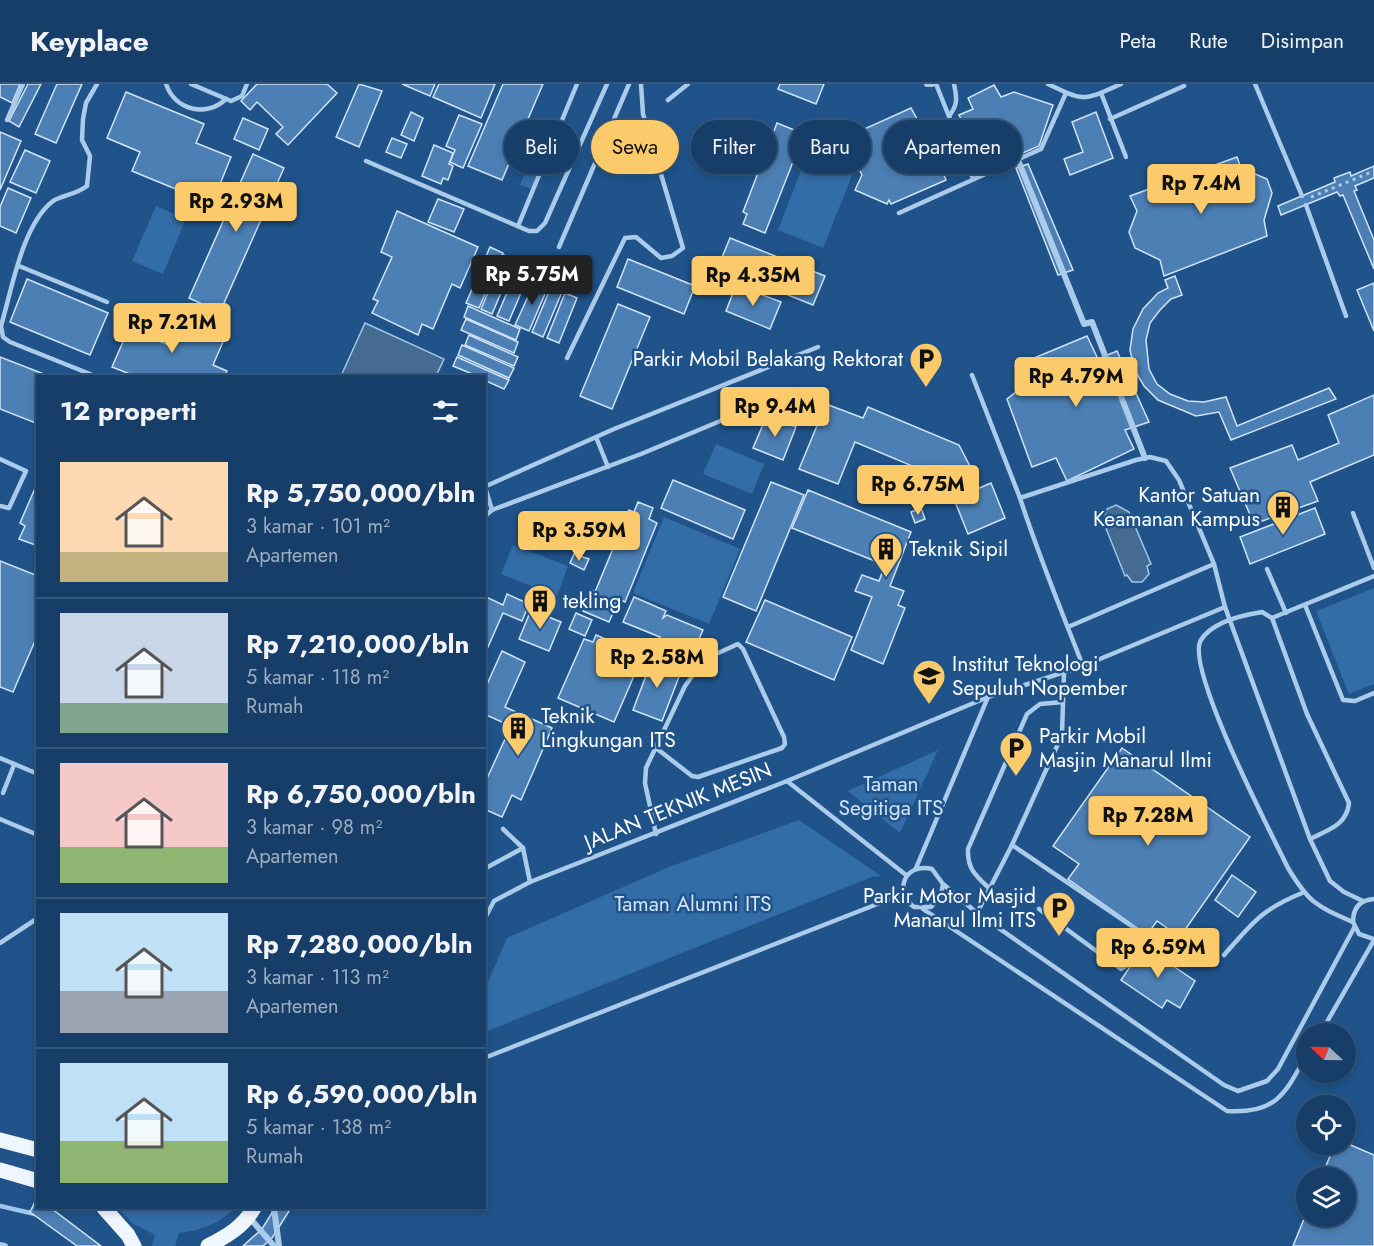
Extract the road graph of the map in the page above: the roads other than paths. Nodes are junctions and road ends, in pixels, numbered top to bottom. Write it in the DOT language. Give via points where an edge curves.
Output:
graph roads {
  1 [pos="23,84"];
  2 [pos="97,84"];
  3 [pos="166,84"];
  4 [pos="191,84"];
  5 [pos="247,84"];
  6 [pos="577,84"];
  7 [pos="607,84"];
  8 [pos="629,84"];
  9 [pos="688,84"];
  10 [pos="927,84"];
  11 [pos="934,84"];
  12 [pos="954,84"];
  13 [pos="1047,84"];
  14 [pos="1121,84"];
  15 [pos="1255,84"];
  16 [pos="642,85"];
  17 [pos="1184,86"];
  18 [pos="1066,93"];
  19 [pos="1101,93"];
  20 [pos="226,99"];
  21 [pos="668,100"];
  22 [pos="949,116"];
  23 [pos="1110,119"];
  24 [pos="7,120"];
  25 [pos="951,120"];
  26 [pos="1126,157"];
  27 [pos="1022,158"];
  28 [pos="366,160"];
  29 [pos="1022,170"];
  30 [pos="971,174"];
  31 [pos="985,174"];
  32 [pos="973,179"];
  33 [pos="899,213"];
  34 [pos="518,226"];
  35 [pos="559,247"];
  36 [pos="19,266"];
  37 [pos="107,302"];
  38 [pos="1346,316"];
  39 [pos="818,347"];
  40 [pos="567,358"];
  41 [pos="89,375"];
  42 [pos="972,375"];
  43 [pos="754,407"];
  44 [pos="596,436"];
  45 [pos="1145,458"];
  46 [pos="0,459"];
  47 [pos="608,467"];
  48 [pos="486,487"];
  49 [pos="486,490"];
  50 [pos="1020,498"];
  51 [pos="0,506"];
  52 [pos="492,510"];
  53 [pos="1353,513"];
  54 [pos="486,515"];
  55 [pos="1214,564"];
  56 [pos="1267,568"];
  57 [pos="1374,568"];
  58 [pos="1374,576"];
  59 [pos="1305,605"];
  60 [pos="1225,606"];
  61 [pos="1286,613"];
  62 [pos="1272,618"];
  63 [pos="1230,620"];
  64 [pos="1068,627"];
  65 [pos="1083,666"];
  66 [pos="1064,673"];
  67 [pos="984,686"];
  68 [pos="1374,693"];
  69 [pos="988,697"];
  70 [pos="1063,702"];
  71 [pos="656,748"];
  72 [pos="0,758"];
  73 [pos="14,765"];
  74 [pos="36,773"];
  75 [pos="787,781"];
  76 [pos="3,793"];
  77 [pos="0,819"];
  78 [pos="503,829"];
  79 [pos="36,834"];
  80 [pos="656,834"];
  81 [pos="1310,839"];
  82 [pos="1012,845"];
  83 [pos="523,848"];
  84 [pos="486,867"];
  85 [pos="916,868"];
  86 [pos="906,875"];
  87 [pos="530,882"];
  88 [pos="943,884"];
  89 [pos="990,889"];
  90 [pos="1302,892"];
  91 [pos="903,894"];
  92 [pos="1374,899"];
  93 [pos="1363,901"];
  94 [pos="923,909"];
  95 [pos="1039,909"];
  96 [pos="977,913"];
  97 [pos="486,916"];
  98 [pos="36,919"];
  99 [pos="1353,925"];
  100 [pos="1374,940"];
  101 [pos="0,943"];
  102 [pos="1224,955"];
  103 [pos="1326,1023"];
  104 [pos="486,1057"];
  105 [pos="1296,1074"];
  106 [pos="0,1140"];
  107 [pos="36,1149"];
  108 [pos="0,1170"];
  109 [pos="36,1180"];
  110 [pos="105,1209"];
  111 [pos="274,1209"];
  112 [pos="251,1212"];
  113 [pos="0,1245"];
  114 [pos="5,1246"];
  115 [pos="134,1246"];
  116 [pos="208,1246"];
  117 [pos="274,1246"];
  118 [pos="279,1246"];
  1 -- 24 [label="lane"];
  2 -- 36 [label="lane" via="86,103 83,119 82,140 90,156 87,186 54,201 34,222"];
  3 -- 20 [label="lane" via="177,103 194,109 216,108"];
  4 -- 20 [label="lane"];
  5 -- 20 [label="lane" via="242,96"];
  6 -- 34 [label="lane"];
  7 -- 34 [label="lane" via="545,223 537,231"];
  8 -- 35 [label="lane"];
  9 -- 21 [label="lane"];
  10 -- 11 [label="street"];
  11 -- 22 [label="lane"];
  12 -- 22 [label="lane" via="956,107"];
  13 -- 18 [label="lane"];
  14 -- 19 [label="lane"];
  15 -- 38 [label="lane" via="1304,200"];
  16 -- 40 [label="lane" via="643,114 683,248 661,258 636,237 625,238"];
  17 -- 23 [label="lane"];
  18 -- 19 [label="lane" via="1087,99"];
  18 -- 27 [label="lane" via="1041,149"];
  19 -- 23 [label="lane"];
  22 -- 25 [label="lane"];
  23 -- 26 [label="lane"];
  28 -- 34 [label="lane"];
  29 -- 45 [label="street" via="1084,324 1092,322"];
  30 -- 32 [label="lane"];
  31 -- 32 [label="lane"];
  32 -- 33 [label="lane"];
  36 -- 37 [label="lane"];
  36 -- 41 [label="lane" via="1,326 3,337"];
  39 -- 44 [label="lane"];
  42 -- 50 [label="lane"];
  43 -- 47 [label="lane"];
  44 -- 47 [label="lane"];
  44 -- 48 [label="lane"];
  45 -- 50 [label="lane"];
  45 -- 55 [label="lane" via="1166,461 1175,471"];
  46 -- 51 [label="lane" via="26,471 9,508"];
  47 -- 52 [label="lane"];
  49 -- 52 [label="lane"];
  50 -- 64 [label="lane"];
  52 -- 54 [label="lane"];
  53 -- 57 [label="lane"];
  55 -- 60 [label="lane"];
  55 -- 64 [label="lane"];
  56 -- 61 [label="lane"];
  58 -- 59 [label="lane"];
  59 -- 61 [label="lane"];
  59 -- 68 [label="lane" via="1343,700 1355,701"];
  60 -- 63 [label="lane"];
  60 -- 65 [label="lane"];
  61 -- 62 [label="lane"];
  62 -- 63 [label="lane" via="1262,612"];
  62 -- 81 [label="lane" via="1307,714 1349,803 1348,814 1341,823"];
  63 -- 81 [label="lane"];
  63 -- 90 [label="lane" via="1201,640 1197,651 1200,667 1225,734"];
  64 -- 65 [label="lane"];
  65 -- 66 [label="lane"];
  66 -- 69 [label="lane"];
  66 -- 70 [label="lane"];
  67 -- 69 [label="lane"];
  69 -- 75 [label="lane"];
  69 -- 85 [label="lane"];
  70 -- 82 [label="lane" via="1062,735"];
  70 -- 89 [label="lane" via="1040,704 1028,714 968,849 967,863"];
  71 -- 71 [label="lane" via="698,777 782,748 784,737 743,649 738,645 705,659 685,686"];
  71 -- 80 [label="lane" via="646,768 645,783"];
  72 -- 73 [label="lane"];
  73 -- 74 [label="lane"];
  73 -- 76 [label="lane"];
  75 -- 80 [label="lane, JALAN TEKNIK MESIN"];
  75 -- 86 [label="lane, JALAN TEKNIK MESIN"];
  77 -- 79 [label="lane"];
  78 -- 83 [label="lane"];
  80 -- 87 [label="lane, JALAN TEKNIK MESIN"];
  81 -- 93 [label="lane" via="1330,881"];
  82 -- 89 [label="lane"];
  82 -- 95 [label="lane" via="1136,929 1142,934 1141,944 1135,956 1120,969"];
  83 -- 84 [label="lane"];
  83 -- 87 [label="lane"];
  85 -- 86 [label="lane"];
  85 -- 88 [label="lane" via="932,869"];
  86 -- 91 [label="lane"];
  87 -- 97 [label="lane, JALAN TEKNIK MESIN" via="494,901"];
  88 -- 94 [label="lane" via="936,902"];
  88 -- 96 [label="lane"];
  89 -- 96 [label="lane"];
  90 -- 99 [label="lane" via="1316,906"];
  90 -- 102 [label="lane" via="1272,905 1257,917"];
  91 -- 94 [label="lane" via="914,908"];
  91 -- 104 [label="lane"];
  92 -- 93 [label="lane"];
  93 -- 99 [label="lane" via="1356,906"];
  94 -- 105 [label="lane" via="1227,1111 1268,1107 1285,1094"];
  96 -- 99 [label="lane" via="1238,1091 1267,1081 1278,1069"];
  98 -- 101 [label="lane"];
  99 -- 100 [label="lane" via="1359,934"];
  100 -- 103 [label="lane"];
  106 -- 107 [label="main road"];
  108 -- 109 [label="main road"];
  110 -- 115 [label="main road"];
  111 -- 118 [label="street"];
  112 -- 116 [label="main road" via="229,1235"];
  112 -- 117 [label="street"];
  113 -- 114 [label="street"];
}
